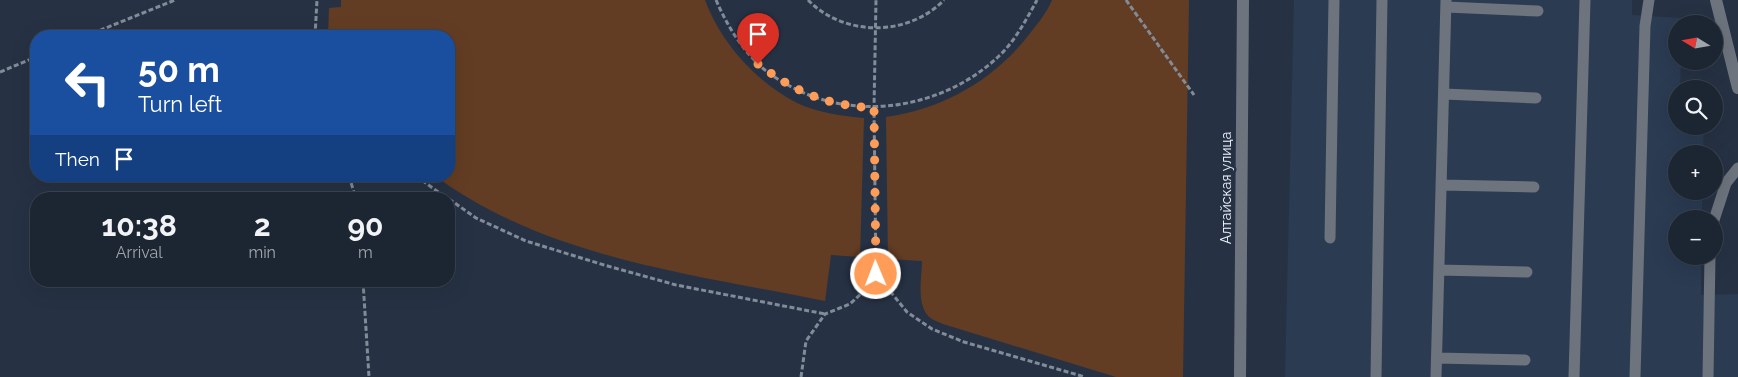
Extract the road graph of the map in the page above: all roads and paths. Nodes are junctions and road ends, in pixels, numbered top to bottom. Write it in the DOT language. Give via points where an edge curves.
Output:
graph roads {
  1 [pos="175,0"];
  2 [pos="317,0"];
  3 [pos="716,0"];
  4 [pos="808,0"];
  5 [pos="876,0"];
  6 [pos="944,0"];
  7 [pos="1037,0"];
  8 [pos="1126,0"];
  9 [pos="1243,0"];
  10 [pos="1334,0"];
  11 [pos="1382,0"];
  12 [pos="1585,0"];
  13 [pos="1649,0"];
  14 [pos="1716,0"];
  15 [pos="1446,4"];
  16 [pos="1538,11"];
  17 [pos="875,29"];
  18 [pos="101,30"];
  19 [pos="315,30"];
  20 [pos="30,60"];
  21 [pos="0,72"];
  22 [pos="1738,88"];
  23 [pos="1444,94"];
  24 [pos="1194,95"];
  25 [pos="1536,98"];
  26 [pos="874,108"];
  27 [pos="1738,168"];
  28 [pos="424,182"];
  29 [pos="1441,184"];
  30 [pos="1534,187"];
  31 [pos="438,192"];
  32 [pos="455,204"];
  33 [pos="1717,210"];
  34 [pos="1330,238"];
  35 [pos="1710,265"];
  36 [pos="1439,270"];
  37 [pos="1527,272"];
  38 [pos="876,274"];
  39 [pos="363,287"];
  40 [pos="825,314"];
  41 [pos="1437,358"];
  42 [pos="1525,360"];
  43 [pos="369,377"];
  44 [pos="802,377"];
  45 [pos="1085,377"];
  46 [pos="1240,377"];
  47 [pos="1376,377"];
  48 [pos="1436,377"];
  49 [pos="1574,377"];
  50 [pos="1635,377"];
  51 [pos="1708,377"];
  1 -- 18 [label="path"];
  2 -- 19 [label="path"];
  3 -- 26 [label="path" via="741,45 778,79 824,101"];
  4 -- 17 [label="path" via="816,9 844,24"];
  5 -- 17 [label="path"];
  6 -- 17 [label="path" via="935,9 907,24"];
  7 -- 26 [label="path" via="1000,56 979,73 954,88 904,104"];
  8 -- 24 [label="path"];
  9 -- 46 [label="street, Алтайская улица"];
  10 -- 34 [label="lane"];
  11 -- 47 [label="lane"];
  12 -- 49 [label="lane"];
  13 -- 50 [label="lane" via="1645,36"];
  14 -- 22 [label="street"];
  15 -- 16 [label="lane"];
  15 -- 23 [label="lane"];
  17 -- 26 [label="path"];
  20 -- 21 [label="path"];
  23 -- 25 [label="lane"];
  23 -- 29 [label="lane"];
  26 -- 38 [label="path"];
  27 -- 33 [label="lane" via="1726,183"];
  28 -- 31 [label="path"];
  29 -- 30 [label="lane"];
  29 -- 36 [label="lane"];
  32 -- 40 [label="path" via="476,218 526,241 604,265 676,285"];
  35 -- 51 [label="lane"];
  36 -- 37 [label="lane"];
  36 -- 41 [label="lane"];
  38 -- 40 [label="path" via="866,290 850,304"];
  38 -- 45 [label="path" via="907,312 932,329 964,342"];
  39 -- 43 [label="path"];
  40 -- 44 [label="path" via="806,341"];
  41 -- 42 [label="lane"];
  41 -- 48 [label="lane"];
}
